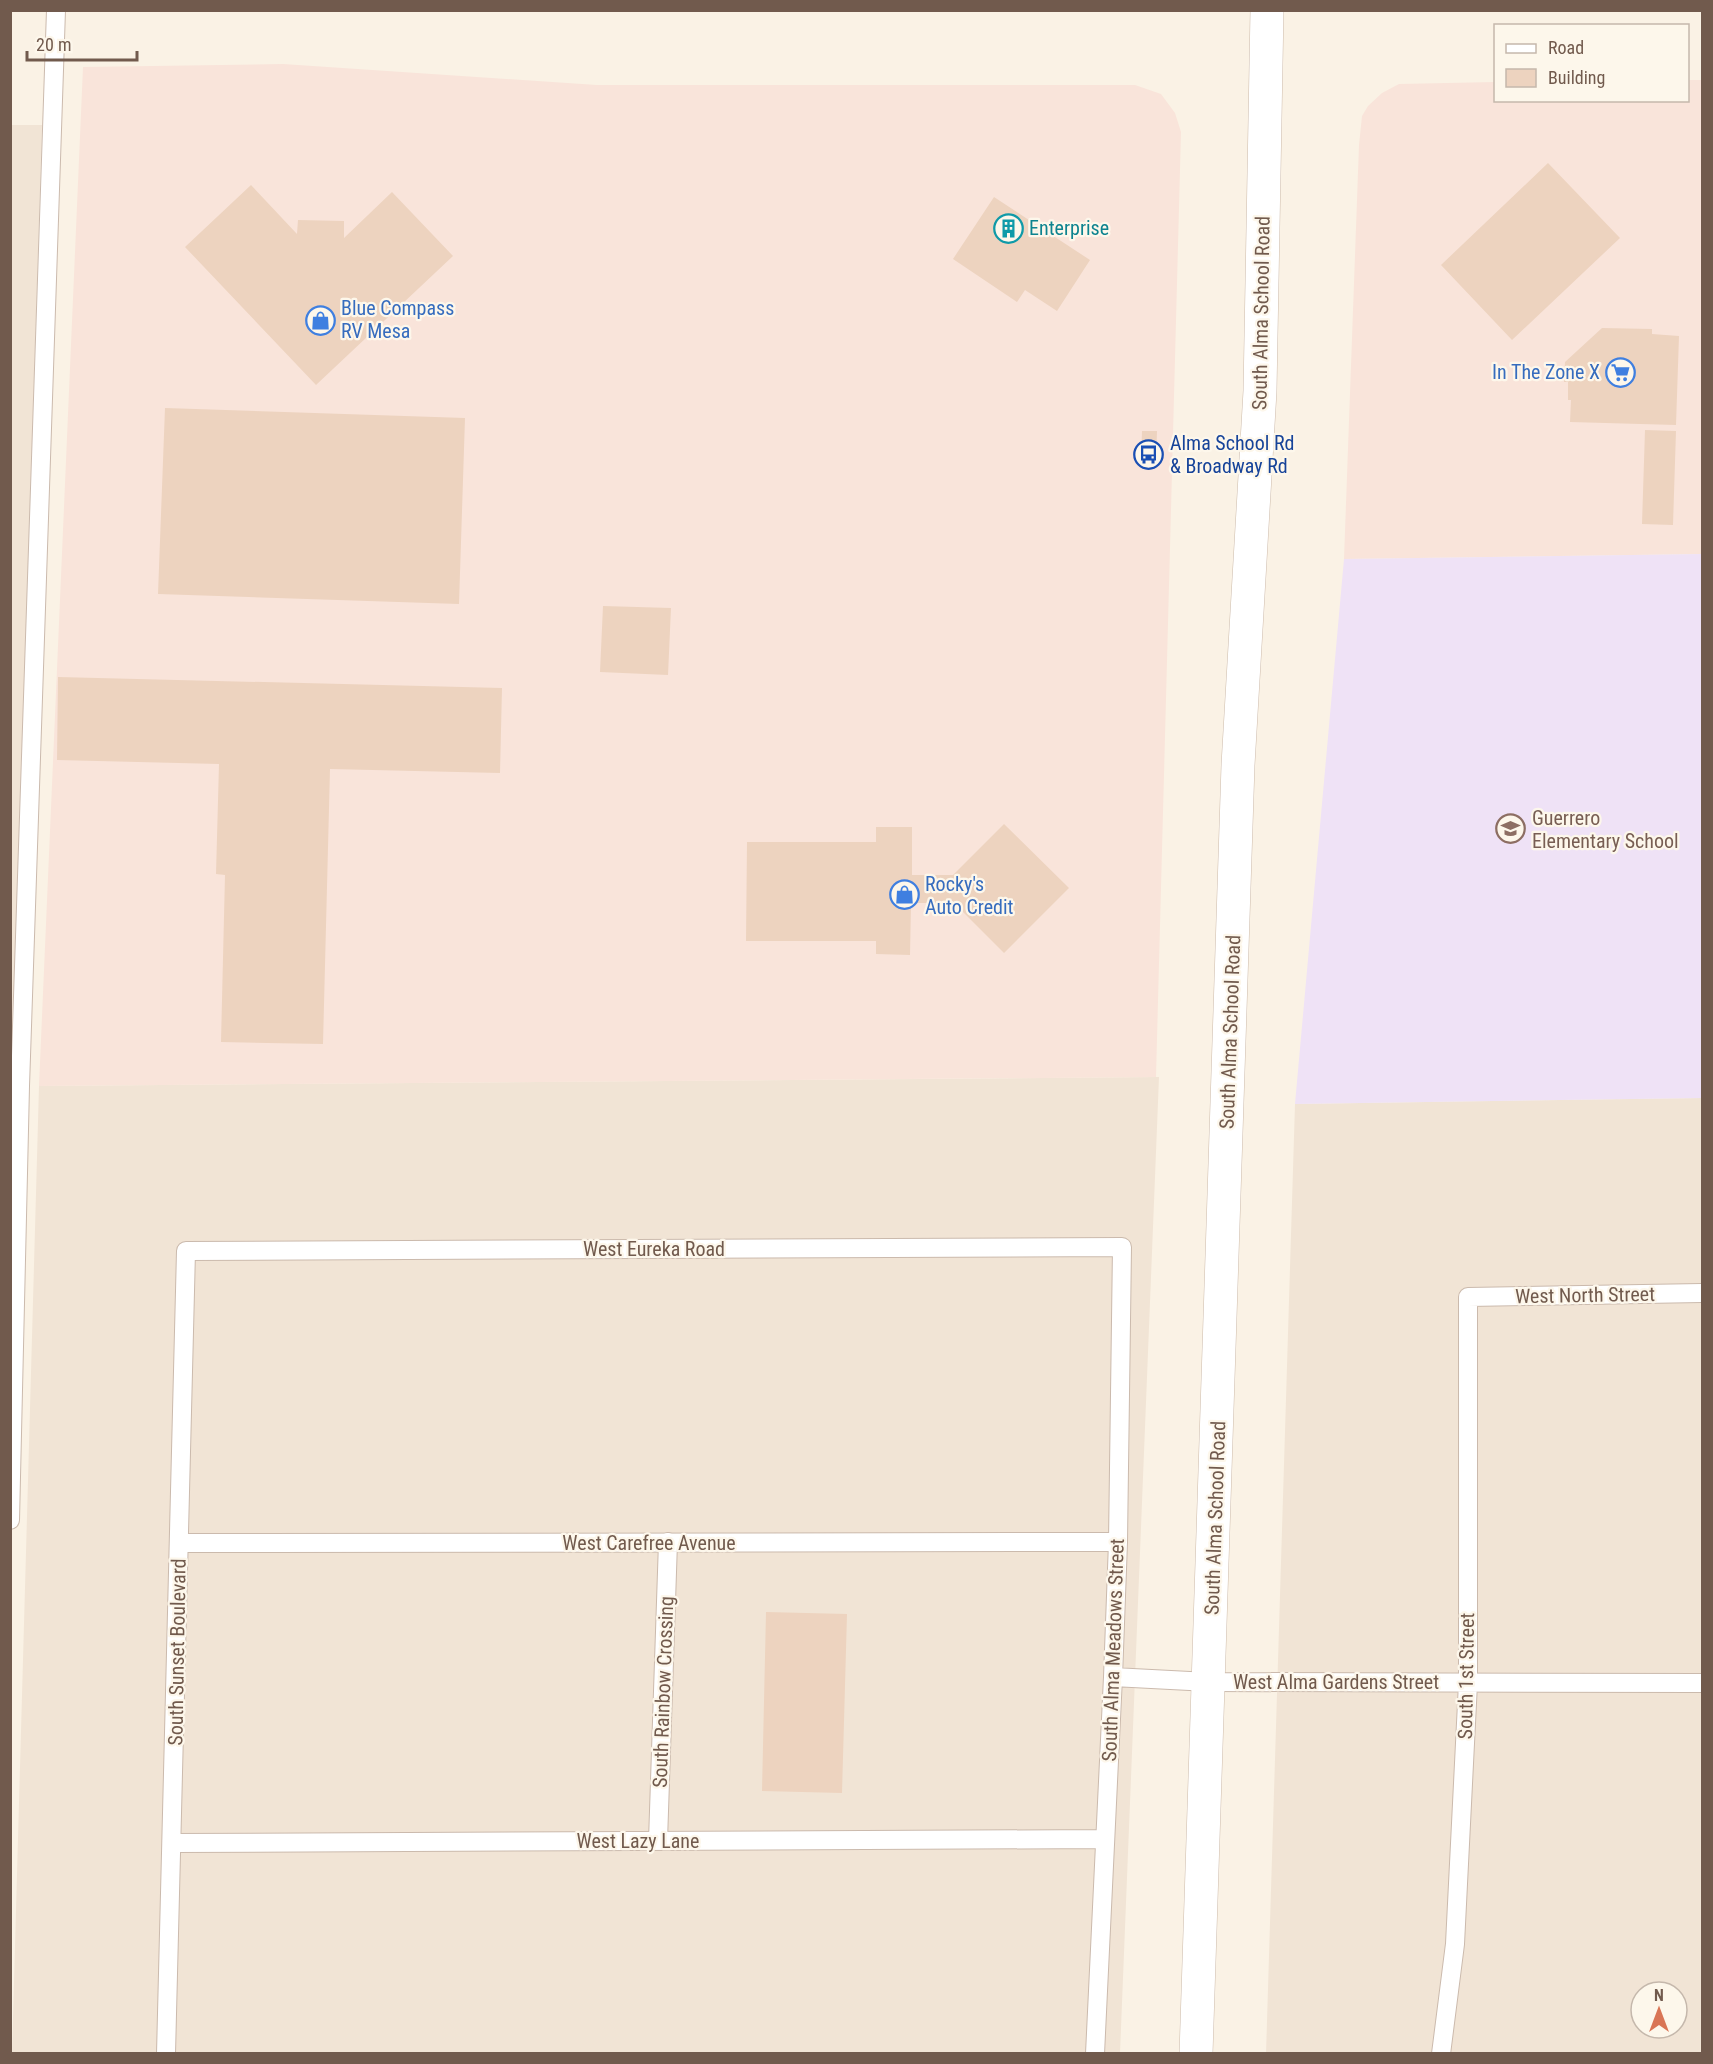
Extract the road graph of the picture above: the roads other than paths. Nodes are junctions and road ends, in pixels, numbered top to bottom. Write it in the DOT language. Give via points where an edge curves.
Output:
graph roads {
  1 [pos="56,10"];
  2 [pos="1267,10"];
  3 [pos="1122,1247"];
  4 [pos="186,1251"];
  5 [pos="1702,1293"];
  6 [pos="1468,1297"];
  7 [pos="10,1520"];
  8 [pos="668,1542"];
  9 [pos="1118,1542"];
  10 [pos="179,1543"];
  11 [pos="1113,1677"];
  12 [pos="1209,1682"];
  13 [pos="1468,1683"];
  14 [pos="1702,1683"];
  15 [pos="1105,1839"];
  16 [pos="658,1841"];
  17 [pos="172,1843"];
  18 [pos="166,2054"];
  19 [pos="1095,2054"];
  20 [pos="1196,2054"];
  21 [pos="1441,2054"];
  1 -- 7 [label="lane" via="20,1086"];
  2 -- 12 [label="main road, South Alma School Road" via="1260,391 1238,765"];
  3 -- 4 [label="lane, West Eureka Road"];
  3 -- 9 [label="lane, South Alma Meadows Street"];
  4 -- 10 [label="lane, South Sunset Boulevard"];
  5 -- 6 [label="lane, West North Street"];
  6 -- 13 [label="lane, South 1st Street"];
  8 -- 9 [label="lane, West Carefree Avenue"];
  8 -- 10 [label="lane, West Carefree Avenue"];
  8 -- 16 [label="lane, South Rainbow Crossing"];
  9 -- 11 [label="lane, South Alma Meadows Street"];
  10 -- 17 [label="lane, South Sunset Boulevard"];
  11 -- 12 [label="lane, West Alma Gardens Street"];
  11 -- 15 [label="lane, South Alma Meadows Street"];
  12 -- 13 [label="lane, West Alma Gardens Street"];
  12 -- 20 [label="main road, South Alma School Road"];
  13 -- 14 [label="lane, West Alma Gardens Street"];
  13 -- 21 [label="lane, South 1st Street" via="1455,1944"];
  15 -- 16 [label="lane, West Lazy Lane"];
  15 -- 19 [label="lane, South Alma Meadows Street"];
  16 -- 17 [label="lane, West Lazy Lane"];
  17 -- 18 [label="lane, South Sunset Boulevard"];
}
